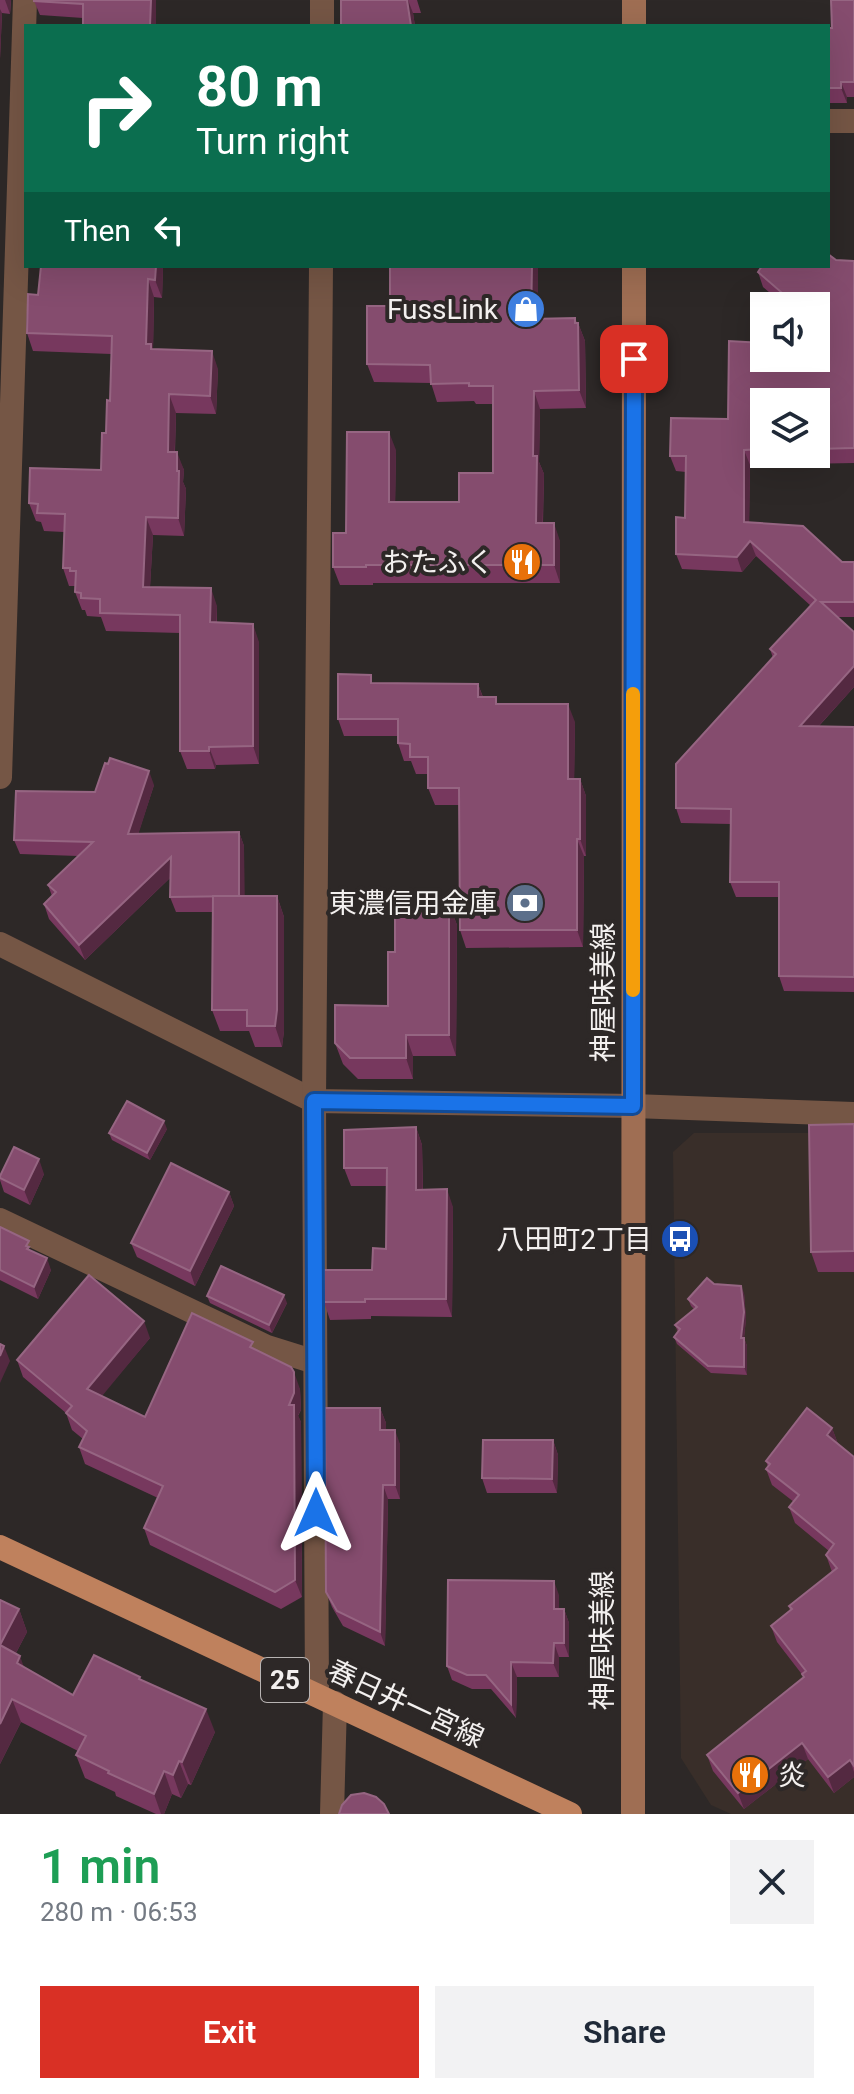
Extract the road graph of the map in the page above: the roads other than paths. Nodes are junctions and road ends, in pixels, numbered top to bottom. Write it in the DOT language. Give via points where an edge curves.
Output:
graph roads {
  1 [pos="25,0"];
  2 [pos="322,0"];
  3 [pos="634,0"];
  4 [pos="322,24"];
  5 [pos="634,24"];
  6 [pos="16,119"];
  7 [pos="830,121"];
  8 [pos="854,121"];
  9 [pos="321,268"];
  10 [pos="634,268"];
  11 [pos="0,777"];
  12 [pos="0,944"];
  13 [pos="314,1101"];
  14 [pos="633,1106"];
  15 [pos="854,1114"];
  16 [pos="0,1220"];
  17 [pos="315,1362"];
  18 [pos="0,1547"];
  19 [pos="326,1699"];
  20 [pos="332,1814"];
  21 [pos="570,1814"];
  22 [pos="633,1814"];
  1 -- 6 [label="street"];
  2 -- 4 [label="street"];
  3 -- 5 [label="main road"];
  6 -- 11 [label="street"];
  7 -- 8 [label="street"];
  9 -- 13 [label="street"];
  10 -- 14 [label="main road, 神屋味美線"];
  12 -- 13 [label="street"];
  13 -- 14 [label="street"];
  13 -- 17 [label="street"];
  14 -- 15 [label="street"];
  14 -- 22 [label="main road, 神屋味美線"];
  16 -- 17 [label="street" via="267,1347"];
  17 -- 19 [label="street"];
  18 -- 19 [label="main road, 春日井一宮線 / 25"];
  19 -- 20 [label="street"];
  19 -- 21 [label="main road, 春日井一宮線 / 25"];
}
